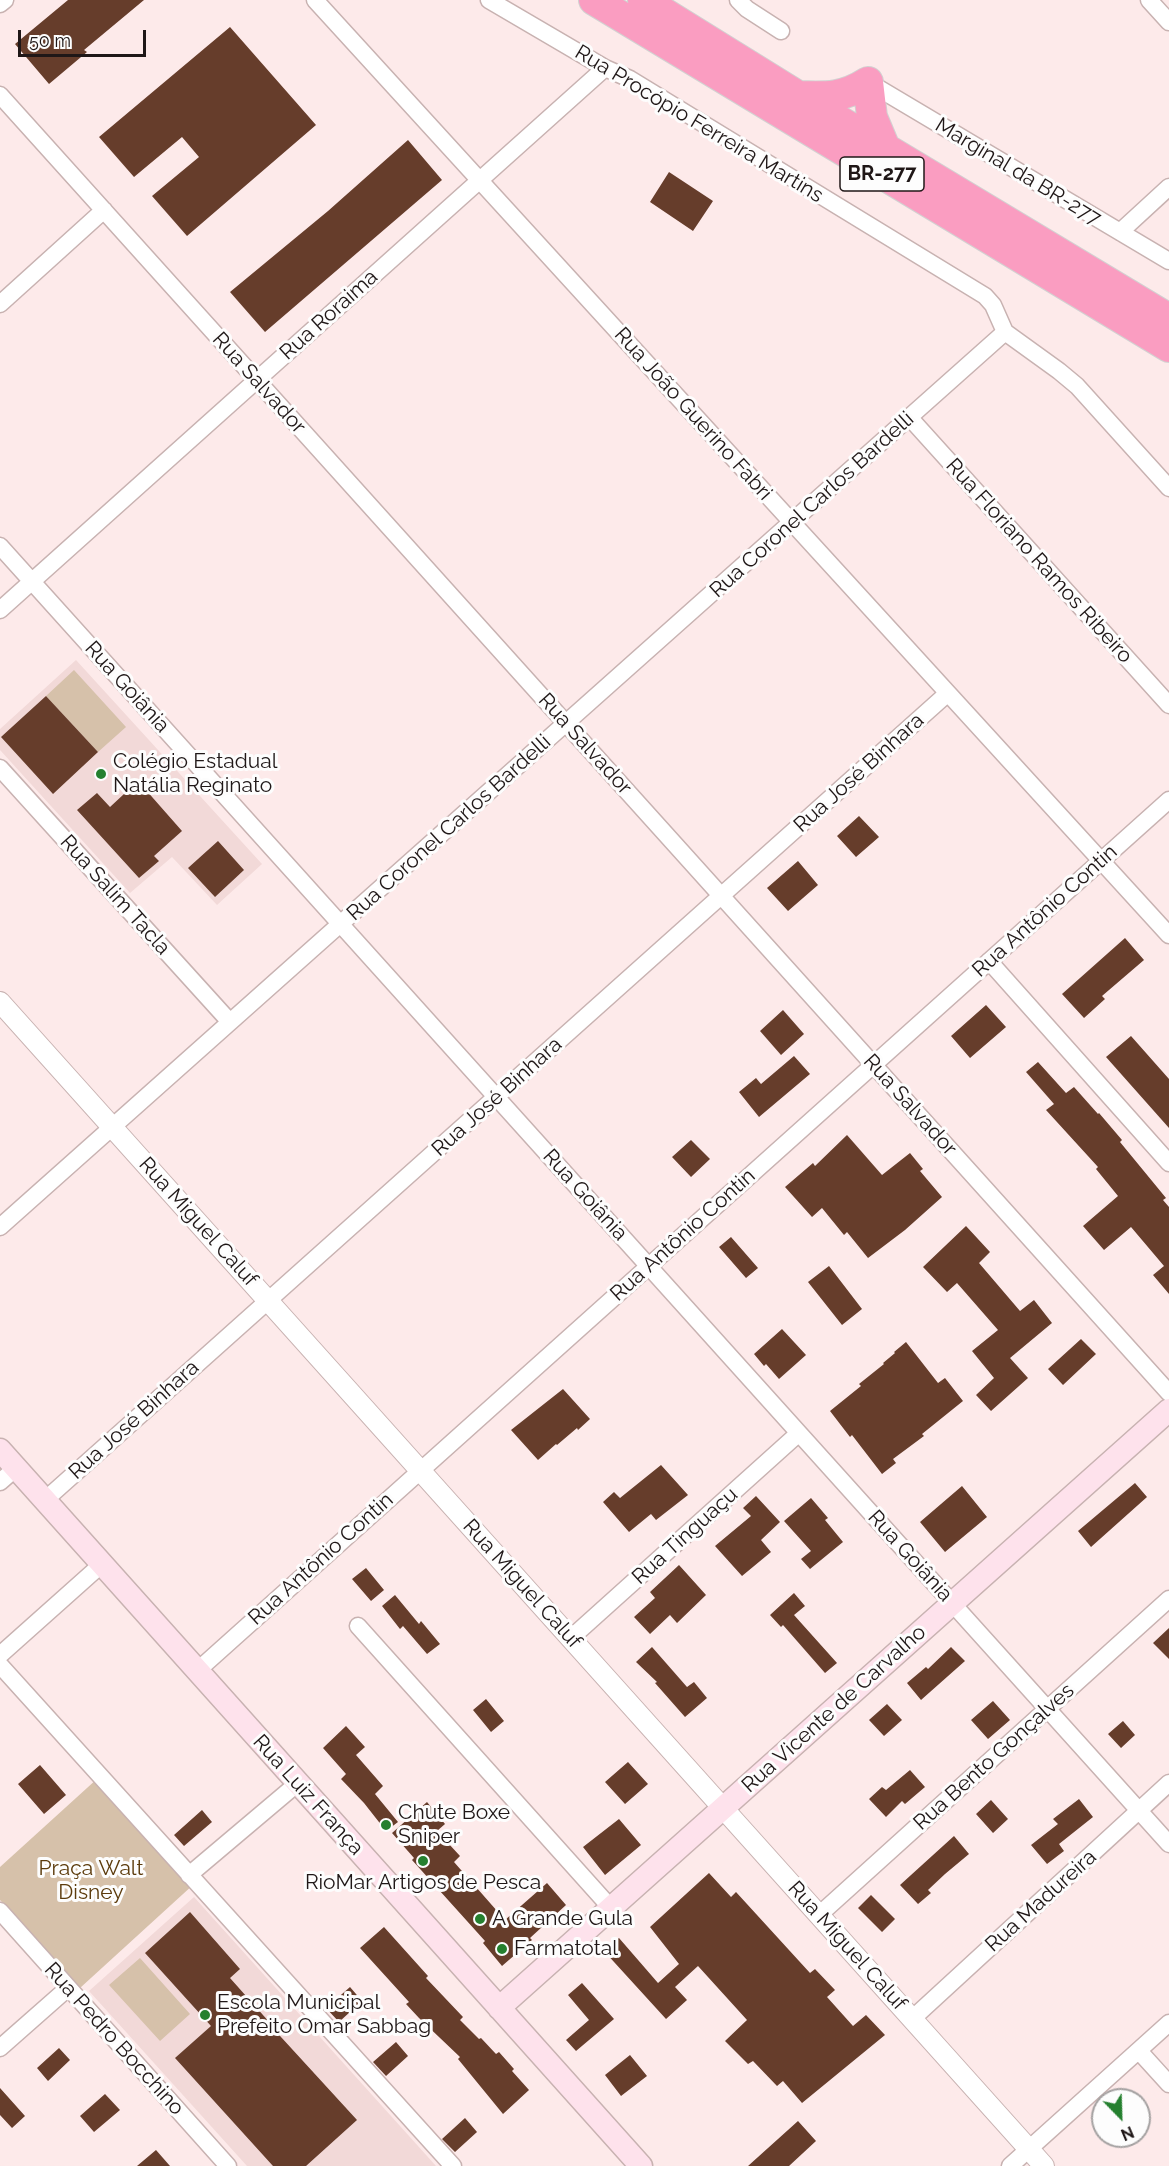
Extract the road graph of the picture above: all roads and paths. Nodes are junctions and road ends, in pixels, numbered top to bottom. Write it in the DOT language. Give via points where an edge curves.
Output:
graph roads {
  1 [pos="5,0"];
  2 [pos="315,0"];
  3 [pos="489,0"];
  4 [pos="594,0"];
  5 [pos="643,0"];
  6 [pos="738,0"];
  7 [pos="1149,0"];
  8 [pos="0,4"];
  9 [pos="1169,22"];
  10 [pos="781,31"];
  11 [pos="605,68"];
  12 [pos="868,82"];
  13 [pos="0,95"];
  14 [pos="798,96"];
  15 [pos="885,148"];
  16 [pos="479,180"];
  17 [pos="1169,188"];
  18 [pos="104,210"];
  19 [pos="1120,232"];
  20 [pos="1169,261"];
  21 [pos="0,304"];
  22 [pos="1169,319"];
  23 [pos="1005,332"];
  24 [pos="1169,347"];
  25 [pos="257,380"];
  26 [pos="910,418"];
  27 [pos="1169,488"];
  28 [pos="792,522"];
  29 [pos="0,546"];
  30 [pos="32,581"];
  31 [pos="0,610"];
  32 [pos="948,693"];
  33 [pos="1169,705"];
  34 [pos="566,723"];
  35 [pos="0,768"];
  36 [pos="1169,800"];
  37 [pos="1101,861"];
  38 [pos="721,896"];
  39 [pos="340,924"];
  40 [pos="1169,935"];
  41 [pos="989,961"];
  42 [pos="0,1002"];
  43 [pos="230,1023"];
  44 [pos="873,1065"];
  45 [pos="496,1097"];
  46 [pos="113,1127"];
  47 [pos="1169,1163"];
  48 [pos="0,1226"];
  49 [pos="648,1266"];
  50 [pos="268,1301"];
  51 [pos="1169,1393"];
  52 [pos="1169,1410"];
  53 [pos="799,1433"];
  54 [pos="0,1450"];
  55 [pos="420,1470"];
  56 [pos="8,1475"];
  57 [pos="45,1500"];
  58 [pos="102,1564"];
  59 [pos="1169,1599"];
  60 [pos="952,1603"];
  61 [pos="358,1626"];
  62 [pos="571,1638"];
  63 [pos="0,1655"];
  64 [pos="0,1665"];
  65 [pos="197,1671"];
  66 [pos="1047,1709"];
  67 [pos="298,1783"];
  68 [pos="1169,1783"];
  69 [pos="723,1808"];
  70 [pos="1139,1811"];
  71 [pos="1169,1844"];
  72 [pos="189,1875"];
  73 [pos="611,1908"];
  74 [pos="0,1911"];
  75 [pos="819,1915"];
  76 [pos="68,1988"];
  77 [pos="499,2008"];
  78 [pos="912,2019"];
  79 [pos="1169,2023"];
  80 [pos="0,2048"];
  81 [pos="1139,2051"];
  82 [pos="1169,2084"];
  83 [pos="1029,2149"];
  84 [pos="228,2166"];
  85 [pos="453,2166"];
  86 [pos="641,2166"];
  87 [pos="1010,2166"];
  88 [pos="1044,2166"];
  1 -- 8 [label="street"];
  2 -- 16 [label="street, Rua João Guerino Fabri"];
  3 -- 11 [label="street, Rua Procópio Ferreira Martins"];
  4 -- 24 [label="highway, BR-277"];
  5 -- 14 [label="highway, BR-277"];
  6 -- 10 [label="street"];
  7 -- 9 [label="street"];
  11 -- 16 [label="street, Rua Roraima"];
  11 -- 23 [label="street, Rua Procópio Ferreira Martins" via="630,79 985,296"];
  12 -- 14 [label="highway" via="842,95"];
  12 -- 15 [label="highway" via="872,117"];
  12 -- 19 [label="street, Marginal da BR-277"];
  13 -- 18 [label="street, Rua Salvador"];
  14 -- 15 [label="highway, BR-277"];
  15 -- 22 [label="highway, BR-277"];
  16 -- 25 [label="street, Rua Roraima"];
  16 -- 28 [label="street, Rua João Guerino Fabri"];
  17 -- 19 [label="street"];
  18 -- 21 [label="street"];
  18 -- 25 [label="street, Rua Salvador"];
  19 -- 20 [label="street, Marginal da BR-277"];
  23 -- 26 [label="street, Rua Coronel Carlos Bardelli"];
  23 -- 27 [label="street, Rua Procópio Ferreira Martins" via="1077,386"];
  25 -- 30 [label="street, Rua Roraima"];
  25 -- 34 [label="street, Rua Salvador"];
  26 -- 28 [label="street, Rua Coronel Carlos Bardelli"];
  26 -- 33 [label="street, Rua Floriano Ramos Ribeiro"];
  28 -- 32 [label="street, Rua João Guerino Fabri"];
  28 -- 34 [label="street, Rua Coronel Carlos Bardelli"];
  29 -- 30 [label="street, Rua Goiânia"];
  30 -- 31 [label="street, Rua Roraima"];
  30 -- 39 [label="street, Rua Goiânia"];
  32 -- 37 [label="street, Rua João Guerino Fabri"];
  32 -- 38 [label="street, Rua José Binhara"];
  34 -- 38 [label="street, Rua Salvador"];
  34 -- 39 [label="street, Rua Coronel Carlos Bardelli"];
  35 -- 43 [label="street, Rua Salim Tacla"];
  36 -- 37 [label="street, Rua Antônio Contin"];
  37 -- 40 [label="street, Rua João Guerino Fabri"];
  37 -- 41 [label="street, Rua Antônio Contin"];
  38 -- 44 [label="street, Rua Salvador"];
  38 -- 45 [label="street, Rua José Binhara"];
  39 -- 43 [label="street, Rua Coronel Carlos Bardelli"];
  39 -- 45 [label="street, Rua Goiânia"];
  41 -- 44 [label="street, Rua Antônio Contin"];
  41 -- 47 [label="street"];
  42 -- 46 [label="street, Rua Miguel Caluf"];
  43 -- 46 [label="street, Rua Coronel Carlos Bardelli"];
  44 -- 49 [label="street, Rua Antônio Contin"];
  44 -- 51 [label="street, Rua Salvador"];
  45 -- 49 [label="street, Rua Goiânia"];
  45 -- 50 [label="street, Rua José Binhara"];
  46 -- 48 [label="street, Rua Coronel Carlos Bardelli"];
  46 -- 50 [label="street, Rua Miguel Caluf"];
  49 -- 53 [label="street, Rua Goiânia"];
  49 -- 55 [label="street, Rua Antônio Contin"];
  50 -- 55 [label="street, Rua Miguel Caluf"];
  50 -- 57 [label="street, Rua José Binhara"];
  52 -- 60 [label="main road, Rua Vicente de Carvalho"];
  53 -- 60 [label="street, Rua Goiânia"];
  53 -- 62 [label="street, Rua Tinguaçu"];
  54 -- 56 [label="main road, Rua Luiz França"];
  55 -- 62 [label="street, Rua Miguel Caluf"];
  55 -- 65 [label="street, Rua Antônio Contin"];
  56 -- 57 [label="main road, Rua Luiz França"];
  57 -- 58 [label="main road, Rua Luiz França"];
  58 -- 63 [label="street"];
  58 -- 65 [label="main road, Rua Luiz França"];
  59 -- 66 [label="street, Rua Bento Gonçalves"];
  60 -- 66 [label="street, Rua Goiânia"];
  60 -- 69 [label="main road, Rua Vicente de Carvalho"];
  61 -- 73 [label="street"];
  62 -- 69 [label="street, Rua Miguel Caluf"];
  64 -- 72 [label="street"];
  65 -- 67 [label="main road, Rua Luiz França"];
  66 -- 70 [label="street, Rua Goiânia"];
  66 -- 75 [label="street, Rua Bento Gonçalves"];
  67 -- 72 [label="street"];
  67 -- 77 [label="main road, Rua Luiz França"];
  68 -- 70 [label="street, Rua Madureira"];
  69 -- 73 [label="main road, Rua Vicente de Carvalho"];
  69 -- 75 [label="street, Rua Miguel Caluf"];
  70 -- 71 [label="street, Rua Goiânia"];
  70 -- 78 [label="street, Rua Madureira"];
  72 -- 85 [label="street"];
  73 -- 77 [label="main road, Rua Vicente de Carvalho"];
  74 -- 76 [label="street, Rua Pedro Bocchino"];
  75 -- 78 [label="street, Rua Miguel Caluf"];
  76 -- 80 [label="street"];
  76 -- 84 [label="street, Rua Pedro Bocchino"];
  77 -- 86 [label="main road, Rua Luiz França"];
  78 -- 83 [label="street, Rua Miguel Caluf"];
  79 -- 81 [label="street"];
  81 -- 82 [label="street"];
  81 -- 83 [label="street"];
  83 -- 87 [label="street"];
  83 -- 88 [label="street, Rua Miguel Caluf"];
}
